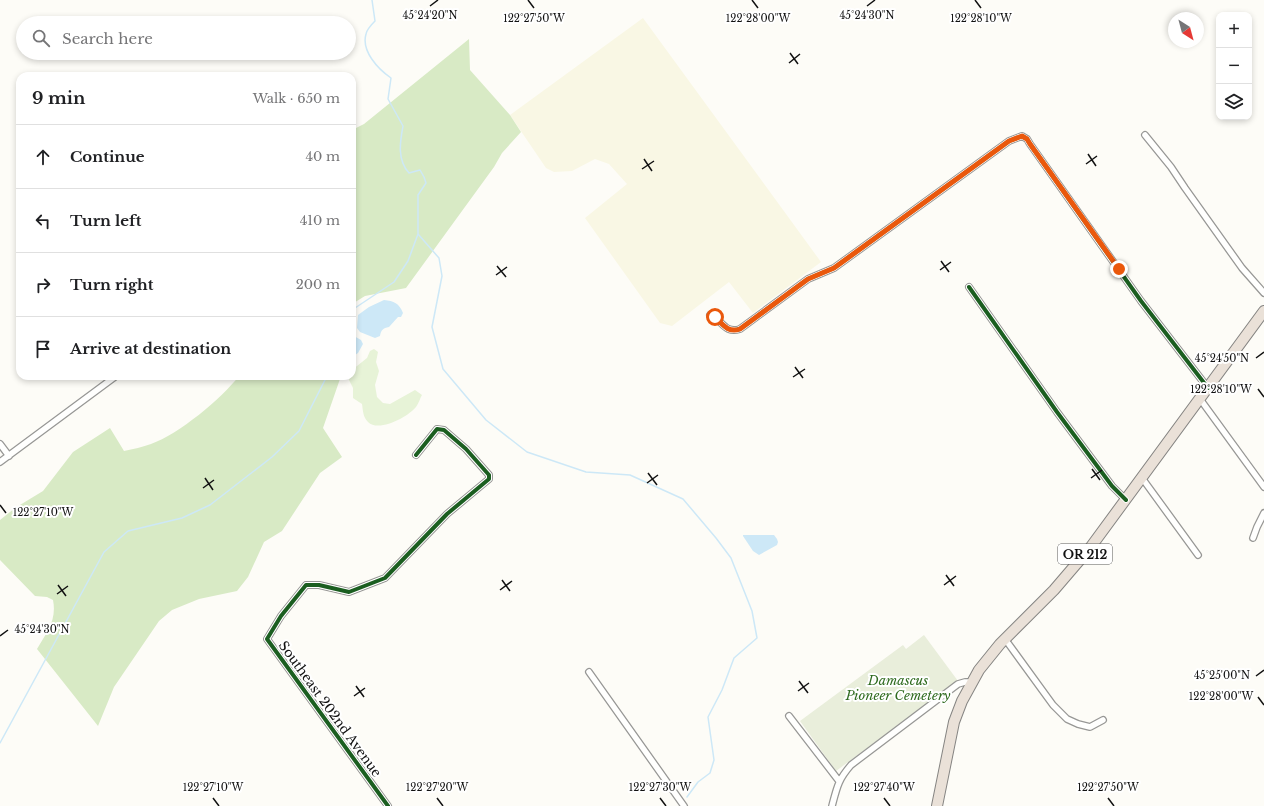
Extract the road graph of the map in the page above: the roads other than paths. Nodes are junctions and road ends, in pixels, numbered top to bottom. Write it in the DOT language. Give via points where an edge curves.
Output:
graph roads {
  1 [pos="1146,135"];
  2 [pos="969,287"];
  3 [pos="1264,293"];
  4 [pos="1264,311"];
  5 [pos="710,315"];
  6 [pos="111,380"];
  7 [pos="1208,388"];
  8 [pos="1200,399"];
  9 [pos="0,444"];
  10 [pos="416,455"];
  11 [pos="9,456"];
  12 [pos="0,462"];
  13 [pos="1142,478"];
  14 [pos="1264,487"];
  15 [pos="1126,500"];
  16 [pos="1264,512"];
  17 [pos="1253,538"];
  18 [pos="1198,555"];
  19 [pos="1006,639"];
  20 [pos="589,672"];
  21 [pos="971,682"];
  22 [pos="789,716"];
  23 [pos="1103,720"];
  24 [pos="839,781"];
  25 [pos="388,806"];
  26 [pos="684,806"];
  27 [pos="832,806"];
  28 [pos="937,806"];
  1 -- 3 [label="street" via="1171,166 1242,268"];
  2 -- 15 [label="street" via="1056,412 1112,486"];
  4 -- 7 [label="highway, OR 212"];
  5 -- 7 [label="street" via="729,330 740,329 808,279 834,268 1009,141 1022,136 1027,139 1141,301"];
  6 -- 11 [label="street"];
  7 -- 8 [label="highway, OR 212"];
  8 -- 13 [label="highway, OR 212"];
  8 -- 14 [label="street"];
  9 -- 11 [label="street"];
  10 -- 25 [label="street, Southeast 202nd Avenue" via="436,429 444,430 466,449 489,475 489,479 447,514 385,578 349,592 319,585 306,585 281,616 267,639"];
  11 -- 12 [label="street"];
  13 -- 15 [label="highway, OR 212"];
  13 -- 18 [label="street"];
  15 -- 19 [label="highway, OR 212" via="1068,575"];
  16 -- 17 [label="street"];
  19 -- 21 [label="highway, OR 212" via="988,657"];
  19 -- 23 [label="street" via="1066,719 1090,727"];
  20 -- 26 [label="street"];
  21 -- 24 [label="street" via="958,684 858,759"];
  21 -- 28 [label="highway, OR 212" via="954,722"];
  22 -- 24 [label="street"];
  24 -- 27 [label="street"];
}
